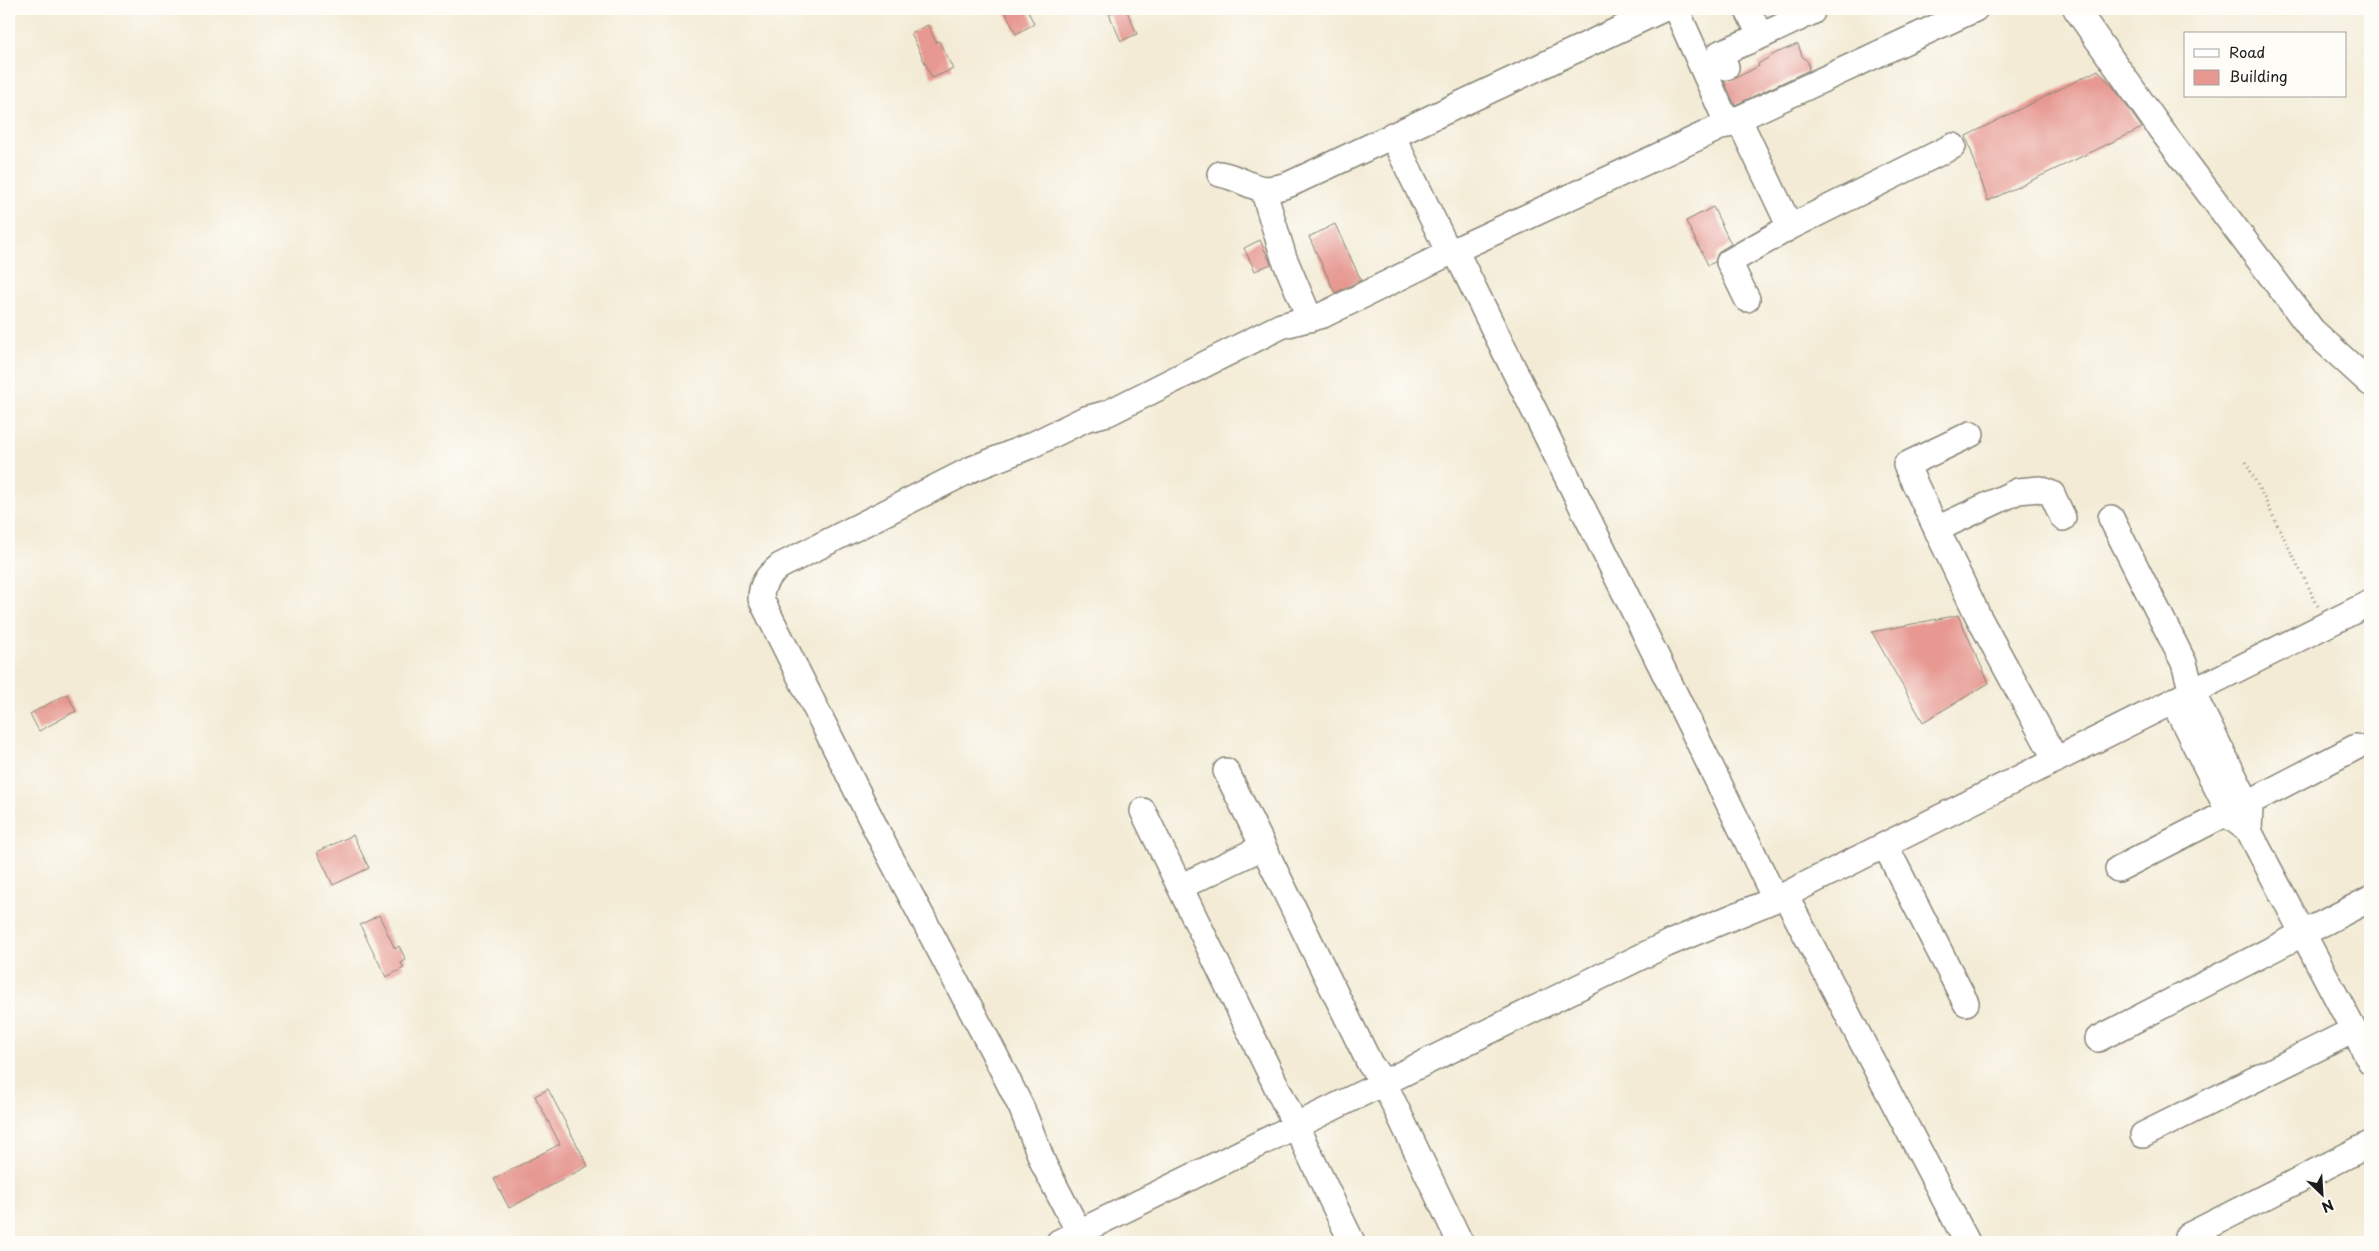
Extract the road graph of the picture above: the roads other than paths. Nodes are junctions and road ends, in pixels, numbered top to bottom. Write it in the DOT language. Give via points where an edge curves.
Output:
graph roads {
  1 [pos="1662,9"];
  2 [pos="1676,9"];
  3 [pos="1747,9"];
  4 [pos="1810,9"];
  5 [pos="1975,9"];
  6 [pos="2076,9"];
  7 [pos="1762,36"];
  8 [pos="1726,67"];
  9 [pos="1734,122"];
  10 [pos="1392,135"];
  11 [pos="1953,146"];
  12 [pos="1220,174"];
  13 [pos="1263,189"];
  14 [pos="1790,227"];
  15 [pos="1452,252"];
  16 [pos="1747,299"];
  17 [pos="1310,319"];
  18 [pos="2370,383"];
  19 [pos="1971,434"];
  20 [pos="2063,518"];
  21 [pos="2111,518"];
  22 [pos="1937,529"];
  23 [pos="2370,602"];
  24 [pos="2182,696"];
  25 [pos="2356,747"];
  26 [pos="2056,760"];
  27 [pos="1226,771"];
  28 [pos="2238,807"];
  29 [pos="1143,811"];
  30 [pos="1885,845"];
  31 [pos="1264,848"];
  32 [pos="2118,869"];
  33 [pos="1180,887"];
  34 [pos="1780,897"];
  35 [pos="2370,899"];
  36 [pos="2303,933"];
  37 [pos="1966,1004"];
  38 [pos="2354,1030"];
  39 [pos="2098,1039"];
  40 [pos="2370,1061"];
  41 [pos="1384,1083"];
  42 [pos="1297,1125"];
  43 [pos="2143,1135"];
  44 [pos="2370,1144"];
  45 [pos="2188,1236"];
  46 [pos="1074,1239"];
  47 [pos="1352,1242"];
  48 [pos="1460,1242"];
  49 [pos="1967,1242"];
  1 -- 10 [label="street"];
  2 -- 9 [label="street"];
  3 -- 7 [label="street"];
  4 -- 7 [label="street" via="1812,12"];
  5 -- 9 [label="street"];
  6 -- 18 [label="street" via="2159,127 2312,330"];
  7 -- 8 [label="street" via="1720,53"];
  9 -- 14 [label="street"];
  9 -- 15 [label="street"];
  10 -- 13 [label="street" via="1290,184"];
  10 -- 15 [label="street"];
  11 -- 14 [label="street"];
  12 -- 13 [label="street"];
  13 -- 17 [label="street" via="1284,258"];
  14 -- 16 [label="street" via="1729,262"];
  15 -- 17 [label="street"];
  15 -- 34 [label="street"];
  17 -- 46 [label="street" via="1281,326 1108,413 1085,419 972,469 780,566 761,587 760,599 1022,1109"];
  19 -- 22 [label="street" via="1906,465"];
  20 -- 22 [label="street" via="2052,494 2040,489 2018,490"];
  21 -- 24 [label="street" via="2184,662"];
  22 -- 26 [label="street" via="1978,616"];
  23 -- 24 [label="street"];
  24 -- 26 [label="street"];
  24 -- 28 [label="street"];
  25 -- 28 [label="street"];
  26 -- 30 [label="street"];
  27 -- 31 [label="street"];
  28 -- 32 [label="street"];
  28 -- 36 [label="street" via="2232,818 2249,831"];
  29 -- 33 [label="street"];
  30 -- 34 [label="street"];
  30 -- 37 [label="street"];
  31 -- 33 [label="street"];
  31 -- 41 [label="street" via="1370,1064"];
  33 -- 42 [label="street"];
  34 -- 41 [label="street" via="1667,944"];
  34 -- 49 [label="street"];
  35 -- 36 [label="street"];
  36 -- 38 [label="street"];
  36 -- 39 [label="street"];
  38 -- 40 [label="street"];
  38 -- 43 [label="street"];
  41 -- 42 [label="street"];
  41 -- 48 [label="street"];
  42 -- 46 [label="street"];
  42 -- 47 [label="street"];
  44 -- 45 [label="street"];
}
